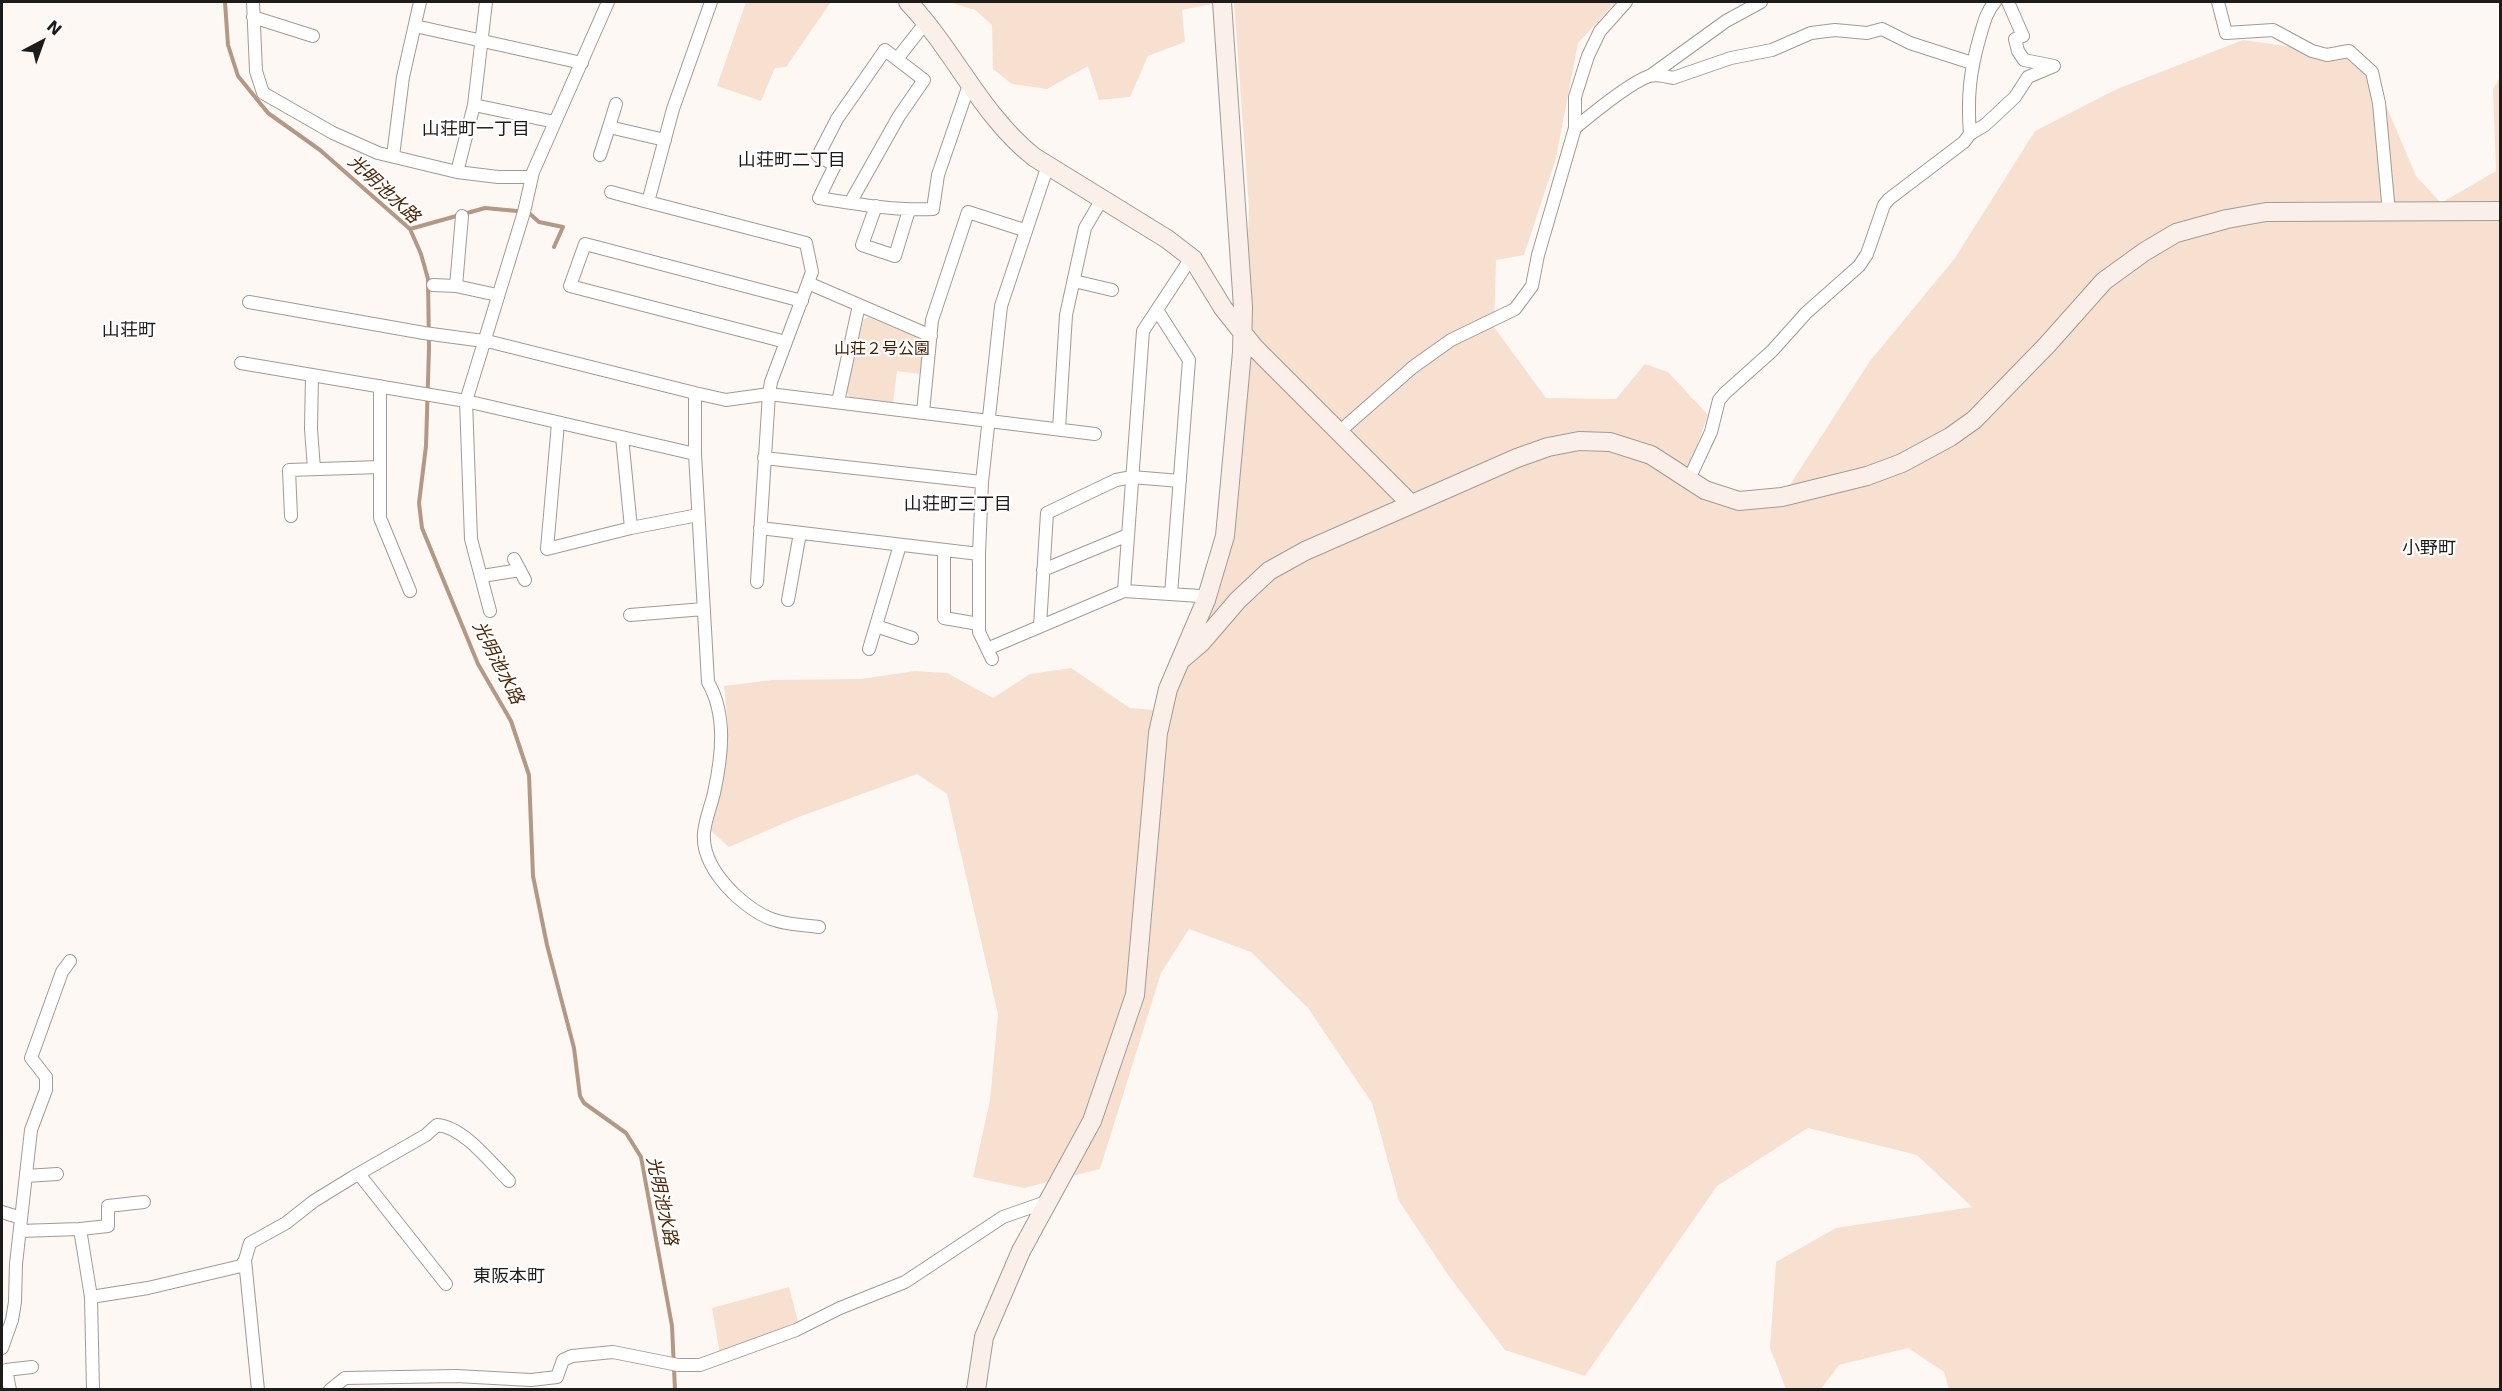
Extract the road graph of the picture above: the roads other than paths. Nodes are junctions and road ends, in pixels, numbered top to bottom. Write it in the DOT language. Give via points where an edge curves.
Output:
graph roads {
  1 [pos="253,2"];
  2 [pos="420,2"];
  3 [pos="486,2"];
  4 [pos="608,2"];
  5 [pos="711,2"];
  6 [pos="908,2"];
  7 [pos="1222,2"];
  8 [pos="1626,2"];
  9 [pos="1761,2"];
  10 [pos="1995,2"];
  11 [pos="2008,2"];
  12 [pos="2217,2"];
  13 [pos="253,18"];
  14 [pos="926,22"];
  15 [pos="415,26"];
  16 [pos="305,37"];
  17 [pos="482,41"];
  18 [pos="897,59"];
  19 [pos="582,63"];
  20 [pos="1972,63"];
  21 [pos="1650,76"];
  22 [pos="970,82"];
  23 [pos="616,104"];
  24 [pos="474,105"];
  25 [pos="555,122"];
  26 [pos="609,127"];
  27 [pos="1575,128"];
  28 [pos="1970,134"];
  29 [pos="665,140"];
  30 [pos="600,155"];
  31 [pos="393,156"];
  32 [pos="1048,165"];
  33 [pos="457,172"];
  34 [pos="531,177"];
  35 [pos="610,192"];
  36 [pos="1102,199"];
  37 [pos="648,202"];
  38 [pos="850,203"];
  39 [pos="876,206"];
  40 [pos="909,210"];
  41 [pos="2500,212"];
  42 [pos="2389,213"];
  43 [pos="462,216"];
  44 [pos="765,219"];
  45 [pos="762,231"];
  46 [pos="1024,231"];
  47 [pos="1193,259"];
  48 [pos="1074,281"];
  49 [pos="808,283"];
  50 [pos="433,285"];
  51 [pos="456,286"];
  52 [pos="1113,290"];
  53 [pos="497,295"];
  54 [pos="801,301"];
  55 [pos="249,302"];
  56 [pos="859,305"];
  57 [pos="1157,310"];
  58 [pos="1242,334"];
  59 [pos="931,336"];
  60 [pos="483,341"];
  61 [pos="786,342"];
  62 [pos="242,363"];
  63 [pos="312,375"];
  64 [pos="380,386"];
  65 [pos="695,393"];
  66 [pos="769,394"];
  67 [pos="466,401"];
  68 [pos="838,402"];
  69 [pos="923,412"];
  70 [pos="988,420"];
  71 [pos="558,423"];
  72 [pos="1059,429"];
  73 [pos="1339,432"];
  74 [pos="1095,434"];
  75 [pos="622,437"];
  76 [pos="695,454"];
  77 [pos="764,458"];
  78 [pos="380,467"];
  79 [pos="314,469"];
  80 [pos="1132,477"];
  81 [pos="1689,479"];
  82 [pos="1180,481"];
  83 [pos="982,482"];
  84 [pos="1411,504"];
  85 [pos="698,515"];
  86 [pos="291,516"];
  87 [pos="631,528"];
  88 [pos="760,528"];
  89 [pos="800,533"];
  90 [pos="1128,535"];
  91 [pos="900,545"];
  92 [pos="944,550"];
  93 [pos="979,554"];
  94 [pos="520,570"];
  95 [pos="1042,570"];
  96 [pos="482,576"];
  97 [pos="757,582"];
  98 [pos="410,591"];
  99 [pos="1124,591"];
  100 [pos="1171,594"];
  101 [pos="788,600"];
  102 [pos="1206,600"];
  103 [pos="704,609"];
  104 [pos="490,611"];
  105 [pos="630,615"];
  106 [pos="980,624"];
  107 [pos="876,626"];
  108 [pos="1040,626"];
  109 [pos="912,638"];
  110 [pos="869,649"];
  111 [pos="1181,660"];
  112 [pos="819,927"];
  113 [pos="70,961"];
  114 [pos="57,1174"];
  115 [pos="359,1174"];
  116 [pos="26,1176"];
  117 [pos="509,1181"];
  118 [pos="144,1202"];
  119 [pos="1046,1202"];
  120 [pos="2,1212"];
  121 [pos="21,1225"];
  122 [pos="80,1229"];
  123 [pos="245,1260"];
  124 [pos="446,1284"];
  125 [pos="91,1297"];
  126 [pos="2,1348"];
  127 [pos="32,1367"];
  128 [pos="10,1389"];
  129 [pos="93,1389"];
  130 [pos="258,1389"];
  131 [pos="330,1389"];
  132 [pos="976,1389"];
  1 -- 13 [label="street"];
  2 -- 15 [label="street"];
  3 -- 17 [label="street"];
  4 -- 19 [label="street"];
  5 -- 29 [label="street"];
  6 -- 14 [label="street"];
  7 -- 58 [label="street"];
  8 -- 27 [label="street" via="1600,31 1588,56 1575,97"];
  9 -- 21 [label="street" via="1726,21"];
  10 -- 20 [label="street" via="1987,12"];
  11 -- 28 [label="street" via="2023,36 2015,39 2024,60 2054,66 2028,77 2015,98"];
  12 -- 42 [label="street" via="2226,33 2273,30 2312,51 2327,55 2349,51 2372,72 2379,103"];
  13 -- 16 [label="street"];
  13 -- 31 [label="street" via="256,71 263,93 333,133"];
  14 -- 18 [label="street"];
  14 -- 22 [label="street"];
  15 -- 17 [label="street"];
  15 -- 31 [label="street" via="403,77"];
  17 -- 19 [label="street"];
  17 -- 24 [label="street"];
  18 -- 38 [label="street" via="924,80"];
  18 -- 38 [label="street" via="885,50 837,119 818,156 835,165 819,198"];
  19 -- 25 [label="street"];
  20 -- 21 [label="street" via="1910,43 1882,29 1867,33 1835,30 1811,33 1772,50 1731,58 1673,78"];
  20 -- 28 [label="street" via="1968,90"];
  21 -- 27 [label="street"];
  22 -- 32 [label="street" via="1006,131"];
  22 -- 40 [label="street" via="938,175 933,209"];
  23 -- 26 [label="street"];
  24 -- 25 [label="street"];
  24 -- 33 [label="street"];
  25 -- 34 [label="street"];
  26 -- 29 [label="street"];
  26 -- 30 [label="street"];
  27 -- 73 [label="street" via="1532,286 1515,309 1451,340 1422,360"];
  28 -- 81 [label="street" via="1889,199 1859,266 1719,400 1711,432"];
  29 -- 37 [label="street"];
  31 -- 33 [label="street"];
  32 -- 36 [label="street"];
  32 -- 46 [label="street"];
  33 -- 34 [label="street"];
  34 -- 53 [label="street"];
  35 -- 37 [label="street"];
  36 -- 47 [label="street"];
  36 -- 48 [label="street" via="1085,228"];
  37 -- 45 [label="street" via="682,204"];
  38 -- 39 [label="street"];
  39 -- 40 [label="street"];
  39 -- 40 [label="street" via="862,245 895,256"];
  41 -- 42 [label="street"];
  42 -- 81 [label="street" via="2266,212 2176,233 2104,281 1974,420 1902,463 1868,476 1782,497 1739,501 1705,490"];
  43 -- 51 [label="street"];
  44 -- 45 [label="street"];
  45 -- 49 [label="street" via="806,243 812,272"];
  46 -- 59 [label="street" via="968,212 932,320"];
  46 -- 70 [label="street" via="1001,306"];
  47 -- 57 [label="street"];
  47 -- 58 [label="street"];
  48 -- 52 [label="street"];
  48 -- 72 [label="street" via="1066,315"];
  49 -- 54 [label="street"];
  49 -- 56 [label="street"];
  50 -- 51 [label="street"];
  51 -- 53 [label="street"];
  53 -- 60 [label="street"];
  54 -- 61 [label="street"];
  54 -- 61 [label="street" via="585,244 570,286"];
  55 -- 60 [label="street"];
  56 -- 59 [label="street"];
  56 -- 68 [label="street"];
  57 -- 80 [label="street" via="1143,332"];
  57 -- 82 [label="street" via="1189,360"];
  58 -- 73 [label="street"];
  58 -- 102 [label="street" via="1228,515"];
  59 -- 69 [label="street"];
  60 -- 65 [label="street"];
  60 -- 67 [label="street"];
  61 -- 66 [label="street"];
  62 -- 63 [label="street"];
  63 -- 64 [label="street"];
  63 -- 79 [label="street"];
  64 -- 67 [label="street"];
  64 -- 78 [label="street"];
  65 -- 66 [label="street" via="726,400"];
  65 -- 76 [label="street"];
  66 -- 68 [label="street"];
  66 -- 77 [label="street"];
  67 -- 71 [label="street"];
  67 -- 96 [label="street" via="471,539"];
  68 -- 69 [label="street"];
  69 -- 70 [label="street"];
  70 -- 72 [label="street"];
  70 -- 83 [label="street"];
  71 -- 75 [label="street"];
  71 -- 87 [label="street" via="547,549"];
  72 -- 74 [label="street"];
  73 -- 84 [label="street"];
  75 -- 76 [label="street"];
  75 -- 87 [label="street"];
  76 -- 85 [label="street"];
  77 -- 83 [label="street"];
  77 -- 88 [label="street"];
  78 -- 79 [label="street"];
  78 -- 98 [label="street" via="380,518"];
  79 -- 86 [label="street" via="289,470"];
  80 -- 82 [label="street"];
  80 -- 90 [label="street"];
  80 -- 95 [label="street" via="1116,480 1047,513"];
  81 -- 84 [label="street" via="1651,455 1610,442 1579,441 1517,458"];
  82 -- 100 [label="street"];
  83 -- 93 [label="street"];
  84 -- 111 [label="street" via="1305,550 1269,571"];
  85 -- 87 [label="street"];
  85 -- 103 [label="street"];
  88 -- 89 [label="street"];
  88 -- 97 [label="street"];
  89 -- 91 [label="street"];
  89 -- 101 [label="street"];
  90 -- 95 [label="street"];
  90 -- 99 [label="street"];
  91 -- 92 [label="street"];
  91 -- 107 [label="street"];
  92 -- 93 [label="street"];
  92 -- 106 [label="street" via="944,618"];
  93 -- 106 [label="street"];
  94 -- 96 [label="street"];
  95 -- 108 [label="street"];
  96 -- 104 [label="street"];
  99 -- 100 [label="street"];
  99 -- 108 [label="street"];
  100 -- 102 [label="street"];
  102 -- 111 [label="street"];
  103 -- 105 [label="street"];
  103 -- 112 [label="street" via="708,682 718,704 722,731 714,792 703,835 710,864 726,886 757,914 782,923"];
  106 -- 108 [label="street" via="979,632 990,654"];
  107 -- 109 [label="street"];
  107 -- 110 [label="street"];
  111 -- 119 [label="street" via="1168,689 1158,733 1136,996 1092,1121"];
  113 -- 116 [label="street" via="31,1058 46,1077 46,1090 31,1130"];
  114 -- 116 [label="street"];
  115 -- 117 [label="street" via="437,1125 446,1126 475,1146"];
  115 -- 123 [label="street" via="250,1244"];
  115 -- 124 [label="street"];
  116 -- 121 [label="street"];
  118 -- 122 [label="street" via="108,1206 108,1226"];
  119 -- 131 [label="street" via="1003,1217 905,1282 796,1330 700,1365 613,1352 563,1360 557,1377 345,1378"];
  119 -- 132 [label="street" via="984,1337"];
  120 -- 121 [label="street"];
  121 -- 122 [label="street"];
  121 -- 126 [label="street" via="12,1320"];
  122 -- 125 [label="street"];
  123 -- 125 [label="street" via="241,1266 194,1278"];
  123 -- 130 [label="street"];
  125 -- 129 [label="street"];
  127 -- 128 [label="street" via="6,1371"];
}
